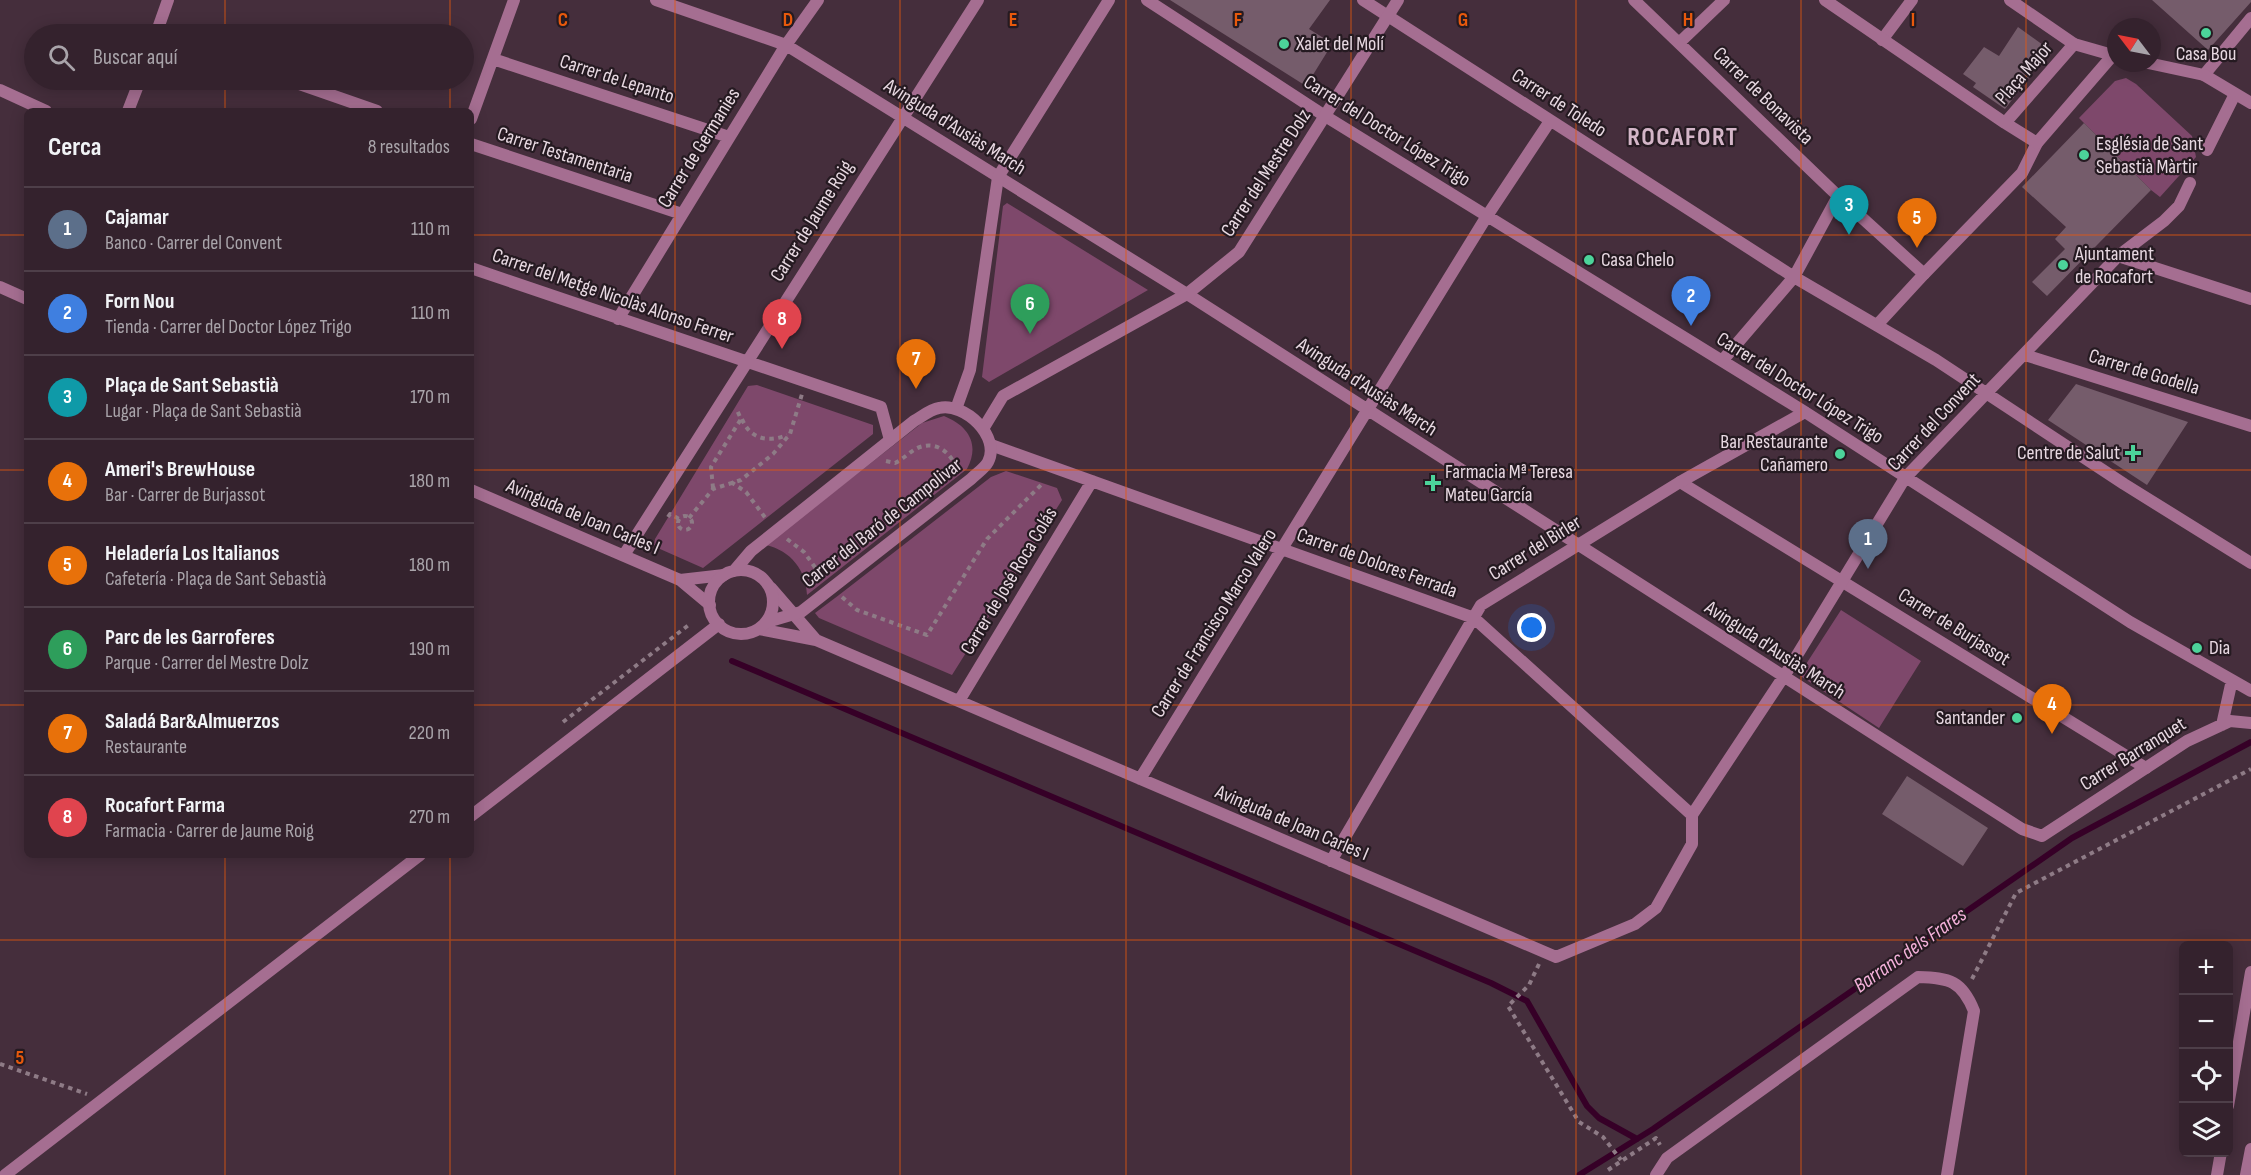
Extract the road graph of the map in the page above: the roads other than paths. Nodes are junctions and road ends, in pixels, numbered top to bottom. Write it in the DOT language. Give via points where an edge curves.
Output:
graph roads {
  1 [pos="168,0"];
  2 [pos="513,0"];
  3 [pos="656,0"];
  4 [pos="818,0"];
  5 [pos="978,0"];
  6 [pos="1109,0"];
  7 [pos="1147,0"];
  8 [pos="1363,0"];
  9 [pos="1398,0"];
  10 [pos="1634,0"];
  11 [pos="1724,0"];
  12 [pos="1825,0"];
  13 [pos="1912,0"];
  14 [pos="2010,0"];
  15 [pos="1387,15"];
  16 [pos="2251,18"];
  17 [pos="161,24"];
  18 [pos="1882,40"];
  19 [pos="1679,43"];
  20 [pos="2074,44"];
  21 [pos="786,45"];
  22 [pos="2107,53"];
  23 [pos="493,58"];
  24 [pos="2107,64"];
  25 [pos="2161,66"];
  26 [pos="2204,75"];
  27 [pos="0,90"];
  28 [pos="136,90"];
  29 [pos="317,90"];
  30 [pos="2235,94"];
  31 [pos="2251,103"];
  32 [pos="39,108"];
  33 [pos="129,108"];
  34 [pos="368,108"];
  35 [pos="474,111"];
  36 [pos="1325,116"];
  37 [pos="901,117"];
  38 [pos="1550,121"];
  39 [pos="2005,123"];
  40 [pos="729,137"];
  41 [pos="2037,142"];
  42 [pos="474,145"];
  43 [pos="2207,150"];
  44 [pos="998,177"];
  45 [pos="2190,183"];
  46 [pos="1838,196"];
  47 [pos="682,214"];
  48 [pos="1487,216"];
  49 [pos="2118,256"];
  50 [pos="474,269"];
  51 [pos="1924,274"];
  52 [pos="1794,277"];
  53 [pos="0,288"];
  54 [pos="1187,294"];
  55 [pos="24,298"];
  56 [pos="2251,299"];
  57 [pos="618,319"];
  58 [pos="1877,325"];
  59 [pos="2025,355"];
  60 [pos="1722,361"];
  61 [pos="747,362"];
  62 [pos="1987,392"];
  63 [pos="956,409"];
  64 [pos="1367,411"];
  65 [pos="1804,412"];
  66 [pos="2251,426"];
  67 [pos="983,429"];
  68 [pos="890,440"];
  69 [pos="991,445"];
  70 [pos="1905,478"];
  71 [pos="1092,481"];
  72 [pos="1680,482"];
  73 [pos="474,491"];
  74 [pos="1577,545"];
  75 [pos="1283,550"];
  76 [pos="624,555"];
  77 [pos="2251,563"];
  78 [pos="729,573"];
  79 [pos="680,580"];
  80 [pos="1841,580"];
  81 [pos="771,588"];
  82 [pos="710,605"];
  83 [pos="794,614"];
  84 [pos="1474,618"];
  85 [pos="719,624"];
  86 [pos="763,625"];
  87 [pos="816,640"];
  88 [pos="1783,678"];
  89 [pos="2232,680"];
  90 [pos="2251,691"];
  91 [pos="958,701"];
  92 [pos="2251,723"];
  93 [pos="2222,724"];
  94 [pos="2146,768"];
  95 [pos="1140,779"];
  96 [pos="474,814"];
  97 [pos="1692,815"];
  98 [pos="2042,836"];
  99 [pos="416,858"];
  100 [pos="1331,861"];
  101 [pos="2251,972"];
  102 [pos="2229,1103"];
  103 [pos="2251,1149"];
  104 [pos="2220,1157"];
  105 [pos="5,1175"];
  106 [pos="1656,1175"];
  107 [pos="1947,1175"];
  108 [pos="2217,1175"];
  109 [pos="2246,1175"];
  1 -- 17 [label="street"];
  2 -- 23 [label="street"];
  3 -- 21 [label="street, Avinguda d'Ausiàs March"];
  4 -- 21 [label="street, Carrer de Germanies"];
  5 -- 37 [label="street, Carrer de Jaume Roig"];
  6 -- 44 [label="street"];
  7 -- 36 [label="street, Carrer del Doctor López Trigo"];
  8 -- 15 [label="street, Carrer de Toledo"];
  9 -- 15 [label="street, Carrer del Mestre Dolz"];
  10 -- 19 [label="street, Carrer de Bonavista"];
  11 -- 19 [label="street"];
  12 -- 18 [label="street"];
  13 -- 18 [label="street"];
  14 -- 20 [label="street"];
  15 -- 36 [label="street, Carrer del Mestre Dolz"];
  15 -- 38 [label="street, Carrer de Toledo"];
  16 -- 26 [label="street"];
  18 -- 39 [label="street"];
  19 -- 46 [label="street, Carrer de Bonavista"];
  20 -- 22 [label="street, Plaça Major"];
  20 -- 39 [label="street, Plaça Major"];
  21 -- 37 [label="street, Avinguda d'Ausiàs March"];
  21 -- 40 [label="street, Carrer de Germanies"];
  23 -- 35 [label="street"];
  23 -- 40 [label="street, Carrer de Lepanto"];
  24 -- 41 [label="street, Plaça Major"];
  25 -- 26 [label="street"];
  26 -- 30 [label="street"];
  27 -- 32 [label="street"];
  28 -- 33 [label="street"];
  29 -- 34 [label="street"];
  30 -- 31 [label="street"];
  30 -- 43 [label="street"];
  36 -- 48 [label="street, Carrer del Doctor López Trigo"];
  36 -- 54 [label="street, Carrer del Mestre Dolz" via="1239,252"];
  37 -- 44 [label="street, Avinguda d'Ausiàs March"];
  37 -- 61 [label="street, Carrer de Jaume Roig"];
  38 -- 48 [label="street, Carrer de Francisco Marco Valero"];
  38 -- 52 [label="street, Carrer de Toledo"];
  39 -- 41 [label="street, Plaça Major"];
  40 -- 47 [label="street, Carrer de Germanies"];
  41 -- 51 [label="street" via="2022,173"];
  42 -- 47 [label="street, Carrer Testamentaria"];
  44 -- 54 [label="street, Avinguda d'Ausiàs March"];
  44 -- 63 [label="street" via="970,370"];
  45 -- 49 [label="street, Carrer del Convent" via="2179,206"];
  46 -- 51 [label="street, Carrer de Bonavista"];
  46 -- 52 [label="street"];
  47 -- 57 [label="street, Carrer de Germanies"];
  48 -- 60 [label="street, Carrer del Doctor López Trigo"];
  48 -- 64 [label="street, Carrer de Francisco Marco Valero"];
  49 -- 56 [label="street"];
  49 -- 59 [label="street, Carrer del Convent"];
  50 -- 57 [label="street, Carrer del Metge Nicolàs Alonso Ferrer"];
  51 -- 58 [label="street"];
  52 -- 58 [label="street, Carrer de Toledo"];
  52 -- 60 [label="street"];
  53 -- 55 [label="street"];
  54 -- 64 [label="street, Avinguda d'Ausiàs March"];
  54 -- 67 [label="street, Carrer del Mestre Dolz" via="1003,396"];
  57 -- 61 [label="street, Carrer del Metge Nicolàs Alonso Ferrer"];
  58 -- 62 [label="street, Carrer de Toledo"];
  59 -- 62 [label="street, Carrer del Convent"];
  59 -- 66 [label="street, Carrer de Godella"];
  60 -- 65 [label="street, Carrer del Doctor López Trigo"];
  61 -- 68 [label="street, Carrer del Metge Nicolàs Alonso Ferrer" via="881,407"];
  61 -- 76 [label="street, Carrer de Jaume Roig"];
  62 -- 70 [label="street, Carrer del Convent"];
  62 -- 77 [label="street, Carrer de Toledo"];
  63 -- 67 [label="street"];
  63 -- 68 [label="street" via="940,407"];
  64 -- 74 [label="street, Avinguda d'Ausiàs March"];
  64 -- 75 [label="street, Carrer de Francisco Marco Valero"];
  65 -- 70 [label="street, Carrer del Doctor López Trigo"];
  65 -- 72 [label="street, Carrer del Birler"];
  67 -- 69 [label="street"];
  68 -- 78 [label="street"];
  69 -- 71 [label="street, Carrer de Dolores Ferrada"];
  69 -- 83 [label="street, Carrer del Baró de Campolivar" via="988,462 971,479"];
  70 -- 80 [label="street, Carrer del Convent"];
  70 -- 89 [label="street, Carrer del Doctor López Trigo" via="2130,622"];
  71 -- 75 [label="street, Carrer de Dolores Ferrada"];
  71 -- 91 [label="street, Carrer de José Roca Colás"];
  72 -- 74 [label="street, Carrer del Birler"];
  72 -- 80 [label="street, Carrer de Burjassot"];
  73 -- 76 [label="street, Avinguda de Joan Carles I"];
  74 -- 84 [label="street, Carrer del Birler" via="1481,605"];
  74 -- 88 [label="street, Avinguda d'Ausiàs March"];
  75 -- 84 [label="street, Carrer de Dolores Ferrada"];
  75 -- 95 [label="street, Carrer de Francisco Marco Valero"];
  76 -- 79 [label="street, Avinguda de Joan Carles I"];
  78 -- 79 [label="street"];
  78 -- 81 [label="street" via="748,571 759,575"];
  78 -- 82 [label="street" via="711,592"];
  79 -- 82 [label="street, Avinguda de Joan Carles I"];
  80 -- 88 [label="street, Carrer del Convent"];
  80 -- 94 [label="street, Carrer de Burjassot"];
  81 -- 83 [label="street, Avinguda de Joan Carles I"];
  81 -- 86 [label="street" via="773,599"];
  82 -- 85 [label="street"];
  83 -- 86 [label="street, Carrer del Baró de Campolivar"];
  83 -- 87 [label="street, Avinguda de Joan Carles I"];
  84 -- 97 [label="street, Carrer de Dolores Ferrada"];
  84 -- 100 [label="street, Carrer del Birler"];
  85 -- 86 [label="street" via="735,634"];
  85 -- 96 [label="street"];
  86 -- 87 [label="street, Avinguda de Joan Carles I"];
  87 -- 91 [label="street, Avinguda de Joan Carles I"];
  88 -- 97 [label="street, Carrer del Convent"];
  88 -- 98 [label="street, Avinguda d'Ausiàs March" via="2022,829"];
  89 -- 90 [label="street, Carrer del Doctor López Trigo"];
  89 -- 93 [label="street"];
  91 -- 95 [label="street, Avinguda de Joan Carles I"];
  92 -- 93 [label="street, Carrer Barranquet"];
  93 -- 94 [label="street, Carrer Barranquet"];
  94 -- 98 [label="street, Carrer Barranquet"];
  95 -- 100 [label="street, Avinguda de Joan Carles I"];
  97 -- 100 [label="street, Avinguda de Joan Carles I" via="1692,844 1656,908 1635,924 1556,957"];
  99 -- 105 [label="street"];
  101 -- 102 [label="street"];
  103 -- 109 [label="street"];
  104 -- 108 [label="street"];
  106 -- 107 [label="street" via="1667,1158 1918,977 1944,978 1966,990 1974,1011"];
}
